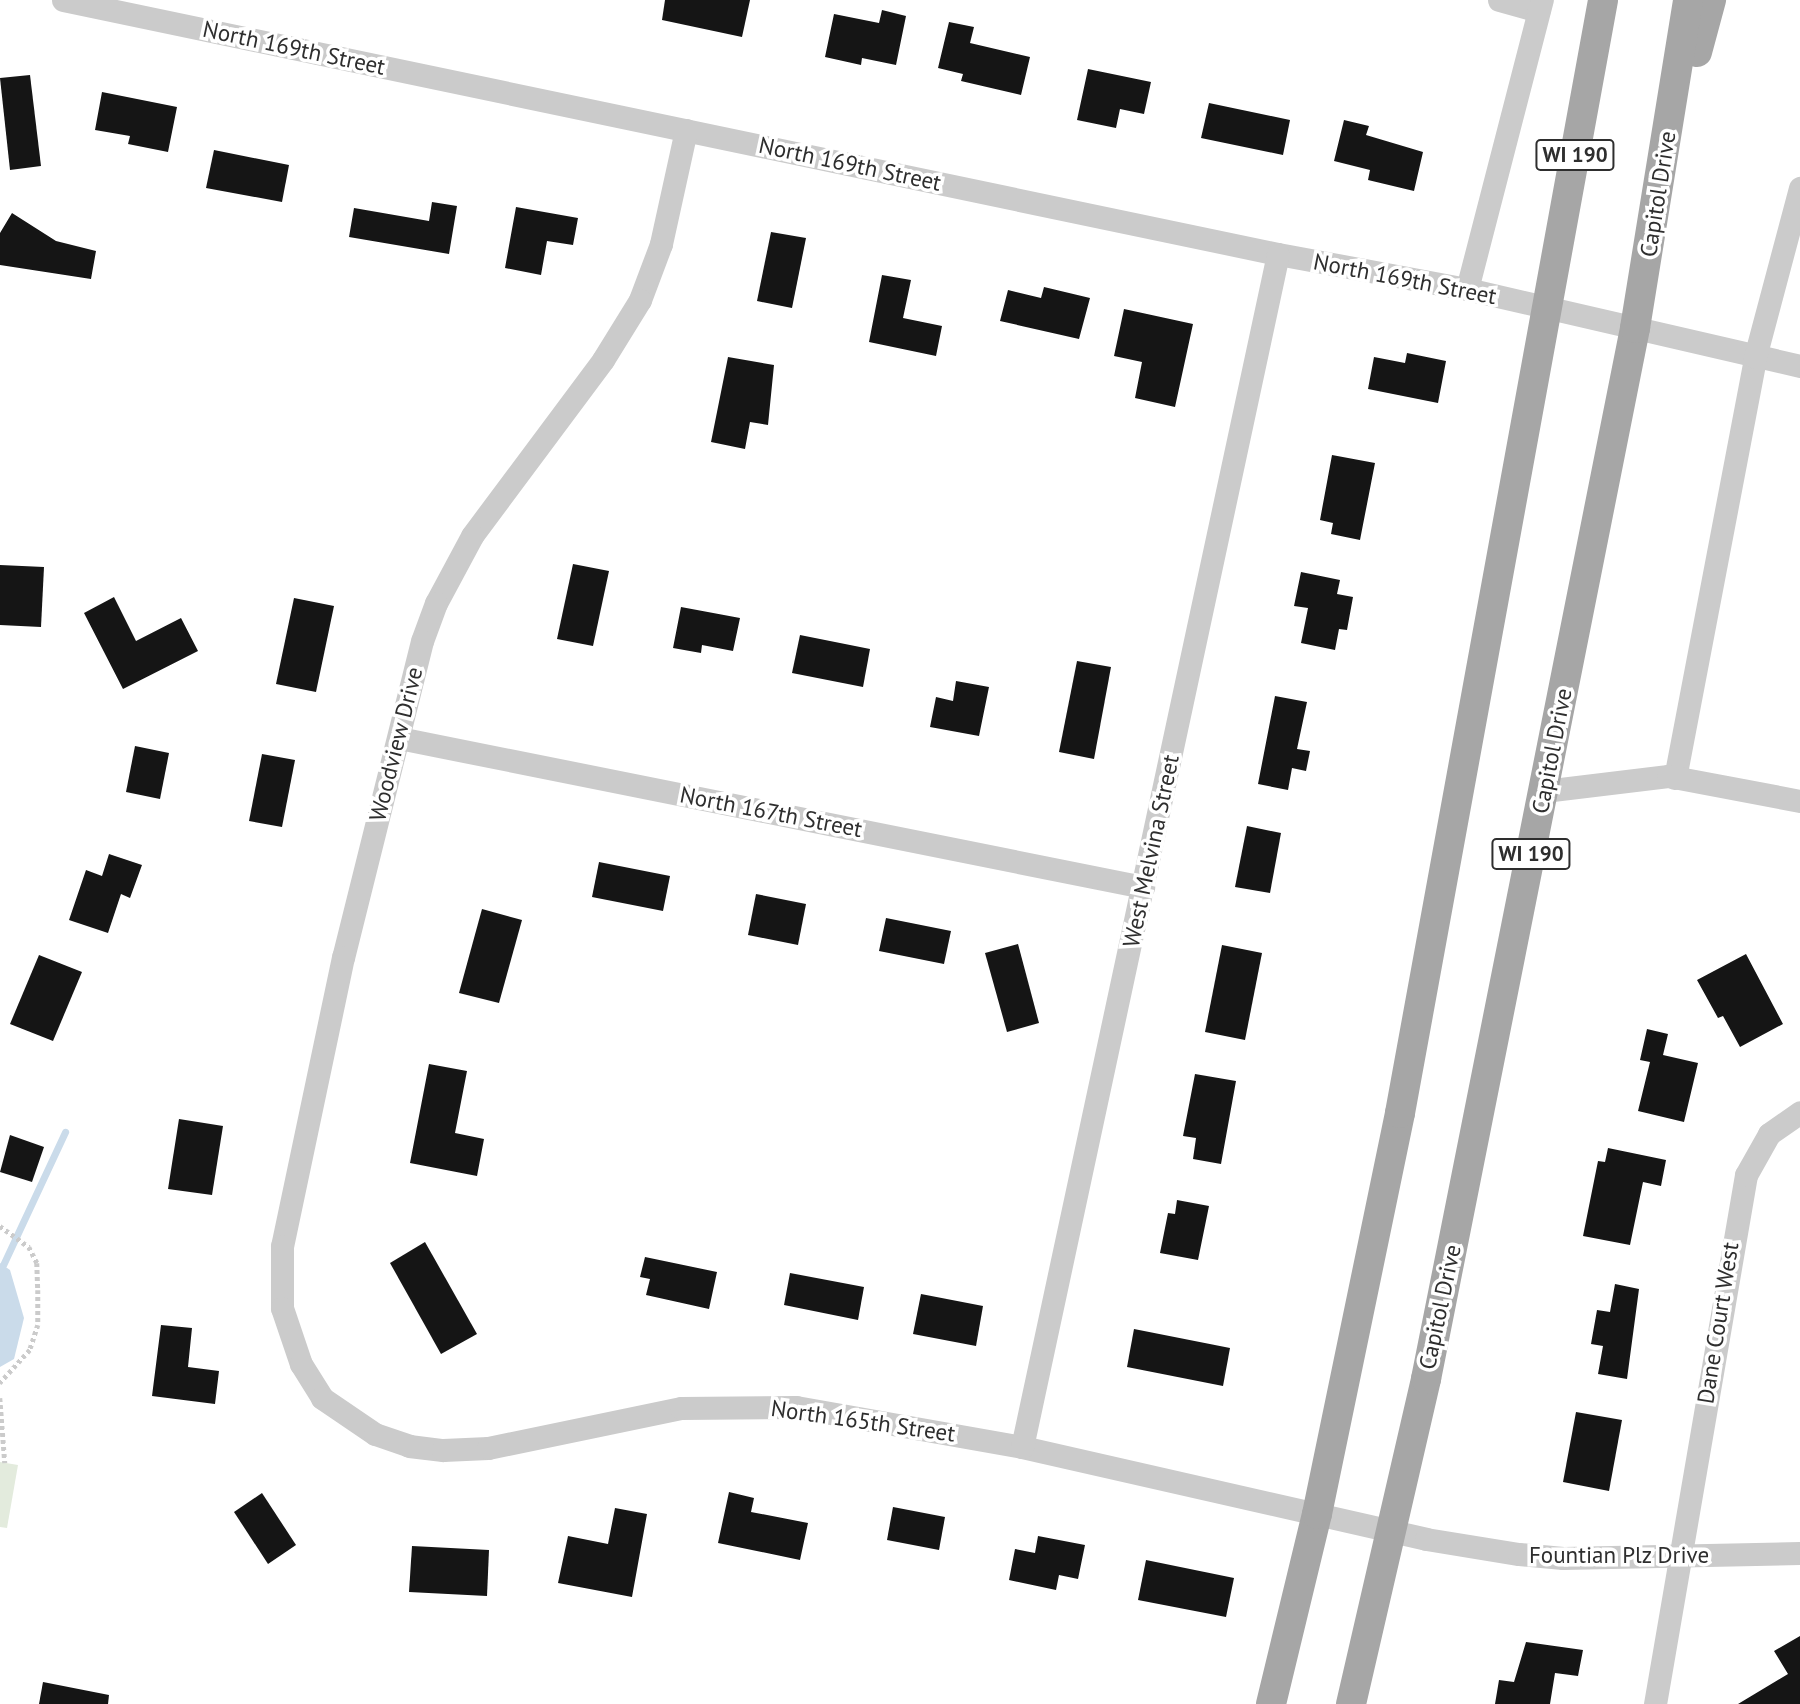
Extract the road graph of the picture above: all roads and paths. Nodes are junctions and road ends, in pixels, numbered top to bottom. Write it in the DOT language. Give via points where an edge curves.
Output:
graph roads {
  1 [pos="64,0"];
  2 [pos="1499,0"];
  3 [pos="1603,0"];
  4 [pos="1711,0"];
  5 [pos="1540,6"];
  6 [pos="1685,8"];
  7 [pos="686,130"];
  8 [pos="1800,188"];
  9 [pos="1658,202"];
  10 [pos="1278,254"];
  11 [pos="1467,289"];
  12 [pos="1548,311"];
  13 [pos="1635,328"];
  14 [pos="1755,357"];
  15 [pos="1800,366"];
  16 [pos="399,737"];
  17 [pos="1675,778"];
  18 [pos="1544,791"];
  19 [pos="1800,801"];
  20 [pos="1143,887"];
  21 [pos="1800,1112"];
  22 [pos="0,1226"];
  23 [pos="0,1383"];
  24 [pos="0,1398"];
  25 [pos="331,1405"];
  26 [pos="1022,1447"];
  27 [pos="5,1463"];
  28 [pos="1317,1514"];
  29 [pos="1391,1531"];
  30 [pos="1800,1553"];
  31 [pos="1681,1557"];
  32 [pos="1271,1704"];
  33 [pos="1352,1704"];
  34 [pos="1655,1704"];
  1 -- 7 [label="street, North 169th Street"];
  2 -- 5 [label="street"];
  3 -- 12 [label="main road, WI 190"];
  4 -- 9 [label="main road"];
  5 -- 11 [label="street"];
  6 -- 9 [label="main road, Capitol Drive / WI 190"];
  7 -- 10 [label="street, North 169th Street"];
  7 -- 16 [label="street, Woodview Drive" via="661,244 640,300 451,572 422,641"];
  8 -- 14 [label="street"];
  9 -- 13 [label="main road, Capitol Drive / WI 190"];
  10 -- 11 [label="street, North 169th Street"];
  10 -- 20 [label="street, West Melvina Street"];
  11 -- 12 [label="street, North 169th Street"];
  12 -- 13 [label="street, North 169th Street"];
  12 -- 28 [label="main road, WI 190" via="1401,1113"];
  13 -- 14 [label="street, North 169th Street"];
  13 -- 18 [label="main road, Capitol Drive / WI 190"];
  14 -- 15 [label="street, North 169th Street"];
  14 -- 17 [label="street"];
  16 -- 20 [label="street, North 167th Street"];
  16 -- 25 [label="street, Woodview Drive" via="300,1146 282,1246 282,1308 291,1339 301,1364"];
  17 -- 18 [label="street"];
  17 -- 19 [label="street"];
  18 -- 29 [label="main road, Capitol Drive / WI 190"];
  20 -- 26 [label="street, West Melvina Street"];
  21 -- 31 [label="street, Dane Court West" via="1769,1134 1746,1175"];
  22 -- 23 [label="path" via="29,1247 37,1263 37,1325 30,1350"];
  24 -- 27 [label="path"];
  25 -- 26 [label="street, North 165th Street" via="375,1434 409,1446 443,1450 488,1448 636,1414 739,1404 850,1414"];
  26 -- 28 [label="street, North 165th Street"];
  28 -- 29 [label="street, Fountian Plz Drive"];
  28 -- 32 [label="main road, WI 190"];
  29 -- 31 [label="street, Fountian Plz Drive" via="1519,1555"];
  29 -- 33 [label="main road, Capitol Drive / WI 190"];
  30 -- 31 [label="street, Fountian Plz Drive"];
  31 -- 34 [label="street, Dane Court West"];
}
